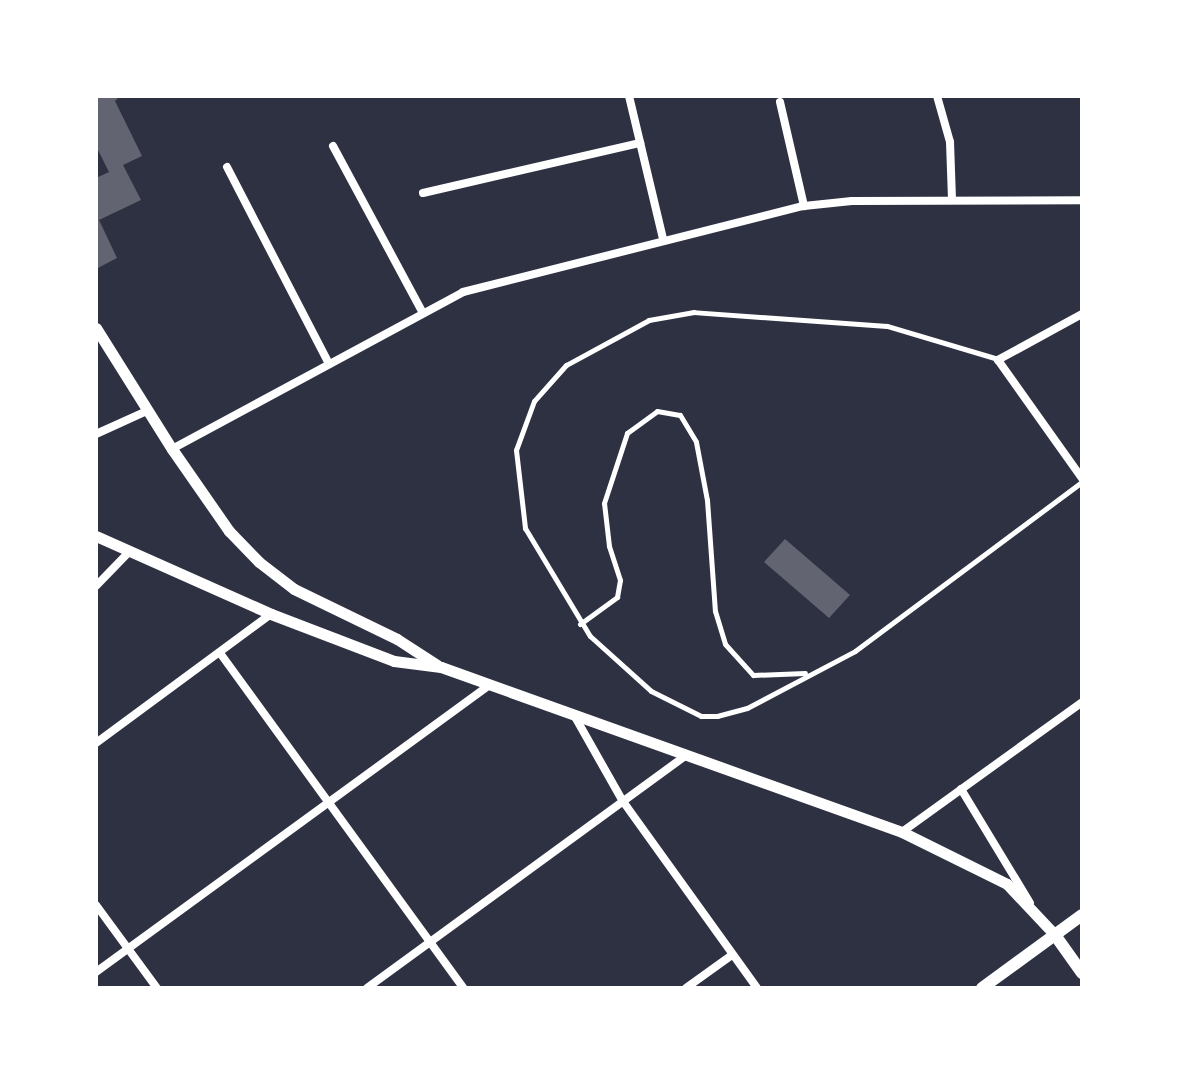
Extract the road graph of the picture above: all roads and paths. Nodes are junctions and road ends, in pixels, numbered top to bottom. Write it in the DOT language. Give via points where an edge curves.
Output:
graph roads {
  1 [pos="629,96"];
  2 [pos="937,96"];
  3 [pos="780,99"];
  4 [pos="640,143"];
  5 [pos="333,146"];
  6 [pos="227,167"];
  7 [pos="423,193"];
  8 [pos="952,199"];
  9 [pos="1082,200"];
  10 [pos="804,206"];
  11 [pos="663,239"];
  12 [pos="423,313"];
  13 [pos="1082,314"];
  14 [pos="96,328"];
  15 [pos="998,360"];
  16 [pos="329,364"];
  17 [pos="147,411"];
  18 [pos="96,434"];
  19 [pos="172,449"];
  20 [pos="1082,480"];
  21 [pos="96,536"];
  22 [pos="129,552"];
  23 [pos="96,586"];
  24 [pos="271,614"];
  25 [pos="580,624"];
  26 [pos="220,653"];
  27 [pos="441,667"];
  28 [pos="810,673"];
  29 [pos="490,685"];
  30 [pos="1082,702"];
  31 [pos="574,715"];
  32 [pos="96,743"];
  33 [pos="686,755"];
  34 [pos="961,789"];
  35 [pos="622,800"];
  36 [pos="329,803"];
  37 [pos="902,832"];
  38 [pos="1031,904"];
  39 [pos="96,905"];
  40 [pos="1082,915"];
  41 [pos="1055,935"];
  42 [pos="429,942"];
  43 [pos="128,949"];
  44 [pos="732,955"];
  45 [pos="96,972"];
  46 [pos="1082,973"];
  47 [pos="157,988"];
  48 [pos="367,988"];
  49 [pos="463,988"];
  50 [pos="686,988"];
  51 [pos="757,988"];
  52 [pos="982,988"];
  1 -- 4 [label="street"];
  2 -- 8 [label="street" via="950,142"];
  3 -- 10 [label="street"];
  4 -- 7 [label="street"];
  4 -- 11 [label="street"];
  5 -- 12 [label="street"];
  6 -- 16 [label="street"];
  8 -- 9 [label="street"];
  8 -- 10 [label="street"];
  10 -- 11 [label="street"];
  11 -- 12 [label="street" via="463,292"];
  12 -- 16 [label="street"];
  13 -- 15 [label="street"];
  14 -- 17 [label="street"];
  15 -- 20 [label="street"];
  15 -- 25 [label="lane" via="887,326 694,312 649,320 566,365 549,378 516,450 525,528"];
  16 -- 19 [label="street"];
  17 -- 18 [label="street"];
  17 -- 19 [label="street"];
  19 -- 27 [label="street" via="229,531 259,562 294,589 397,639"];
  20 -- 28 [label="lane" via="855,651"];
  21 -- 22 [label="street"];
  22 -- 23 [label="street"];
  22 -- 24 [label="street"];
  24 -- 26 [label="street"];
  24 -- 27 [label="street" via="394,661"];
  25 -- 28 [label="lane" via="651,691 701,716 747,708"];
  25 -- 28 [label="lane" via="617,597 620,580 604,503 627,433 657,411 680,415 696,442 715,571 715,611 725,644 753,675"];
  26 -- 32 [label="street"];
  26 -- 36 [label="street"];
  27 -- 29 [label="street"];
  29 -- 31 [label="street"];
  29 -- 36 [label="street"];
  30 -- 34 [label="street"];
  31 -- 33 [label="street"];
  31 -- 35 [label="street"];
  33 -- 35 [label="street"];
  33 -- 37 [label="street"];
  34 -- 37 [label="street"];
  34 -- 38 [label="street"];
  35 -- 42 [label="street"];
  35 -- 44 [label="street"];
  36 -- 42 [label="street"];
  36 -- 43 [label="street"];
  37 -- 38 [label="street" via="981,869"];
  38 -- 41 [label="street"];
  39 -- 43 [label="street"];
  40 -- 41 [label="main road"];
  41 -- 46 [label="main road"];
  41 -- 52 [label="main road"];
  42 -- 48 [label="street"];
  42 -- 49 [label="street"];
  43 -- 45 [label="street"];
  43 -- 47 [label="street"];
  44 -- 50 [label="street"];
  44 -- 51 [label="street"];
}
